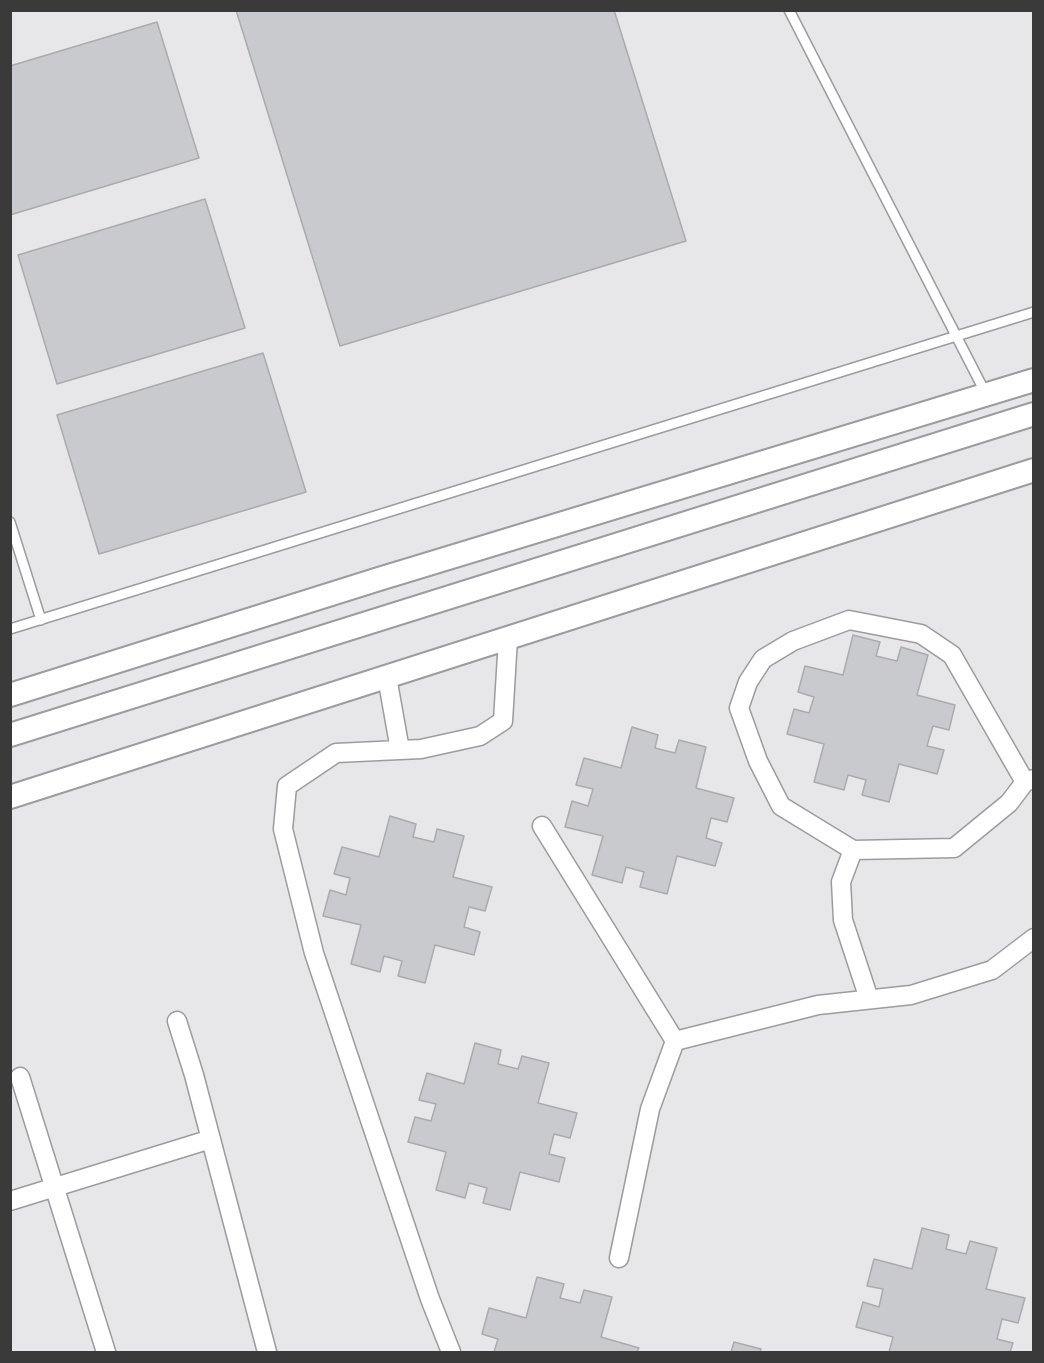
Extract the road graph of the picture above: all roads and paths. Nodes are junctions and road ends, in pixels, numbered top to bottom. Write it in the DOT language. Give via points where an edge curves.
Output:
graph roads {
  1 [pos="789,10"];
  2 [pos="1034,312"];
  3 [pos="957,336"];
  4 [pos="1034,380"];
  5 [pos="986,394"];
  6 [pos="1034,414"];
  7 [pos="1034,470"];
  8 [pos="10,522"];
  9 [pos="41,620"];
  10 [pos="10,629"];
  11 [pos="508,638"];
  12 [pos="387,677"];
  13 [pos="10,695"];
  14 [pos="10,735"];
  15 [pos="400,750"];
  16 [pos="1029,781"];
  17 [pos="10,797"];
  18 [pos="542,826"];
  19 [pos="853,850"];
  20 [pos="1034,938"];
  21 [pos="868,999"];
  22 [pos="177,1021"];
  23 [pos="675,1041"];
  24 [pos="20,1077"];
  25 [pos="212,1140"];
  26 [pos="56,1188"];
  27 [pos="10,1201"];
  28 [pos="619,1258"];
  29 [pos="105,1353"];
  30 [pos="267,1353"];
  31 [pos="451,1353"];
  1 -- 3 [label="lane"];
  2 -- 3 [label="lane"];
  3 -- 5 [label="lane"];
  3 -- 9 [label="lane"];
  4 -- 5 [label="street"];
  5 -- 13 [label="street"];
  6 -- 14 [label="street"];
  7 -- 11 [label="street"];
  8 -- 9 [label="lane"];
  9 -- 10 [label="lane"];
  11 -- 12 [label="street"];
  11 -- 15 [label="street" via="503,721 480,736"];
  12 -- 15 [label="street"];
  12 -- 17 [label="street"];
  15 -- 31 [label="street" via="336,753 287,786 283,828 314,953"];
  16 -- 19 [label="street" via="1009,803 954,848"];
  16 -- 19 [label="street" via="952,655 921,634 849,620 793,641 763,659 748,682 739,708 758,761 781,806"];
  18 -- 23 [label="street"];
  19 -- 21 [label="street" via="841,882 843,920"];
  20 -- 21 [label="street" via="992,970 911,995"];
  21 -- 23 [label="street" via="818,1005"];
  22 -- 25 [label="street"];
  23 -- 28 [label="street" via="650,1109"];
  24 -- 26 [label="street"];
  25 -- 26 [label="street"];
  25 -- 30 [label="street"];
  26 -- 27 [label="street"];
  26 -- 29 [label="street"];
}
